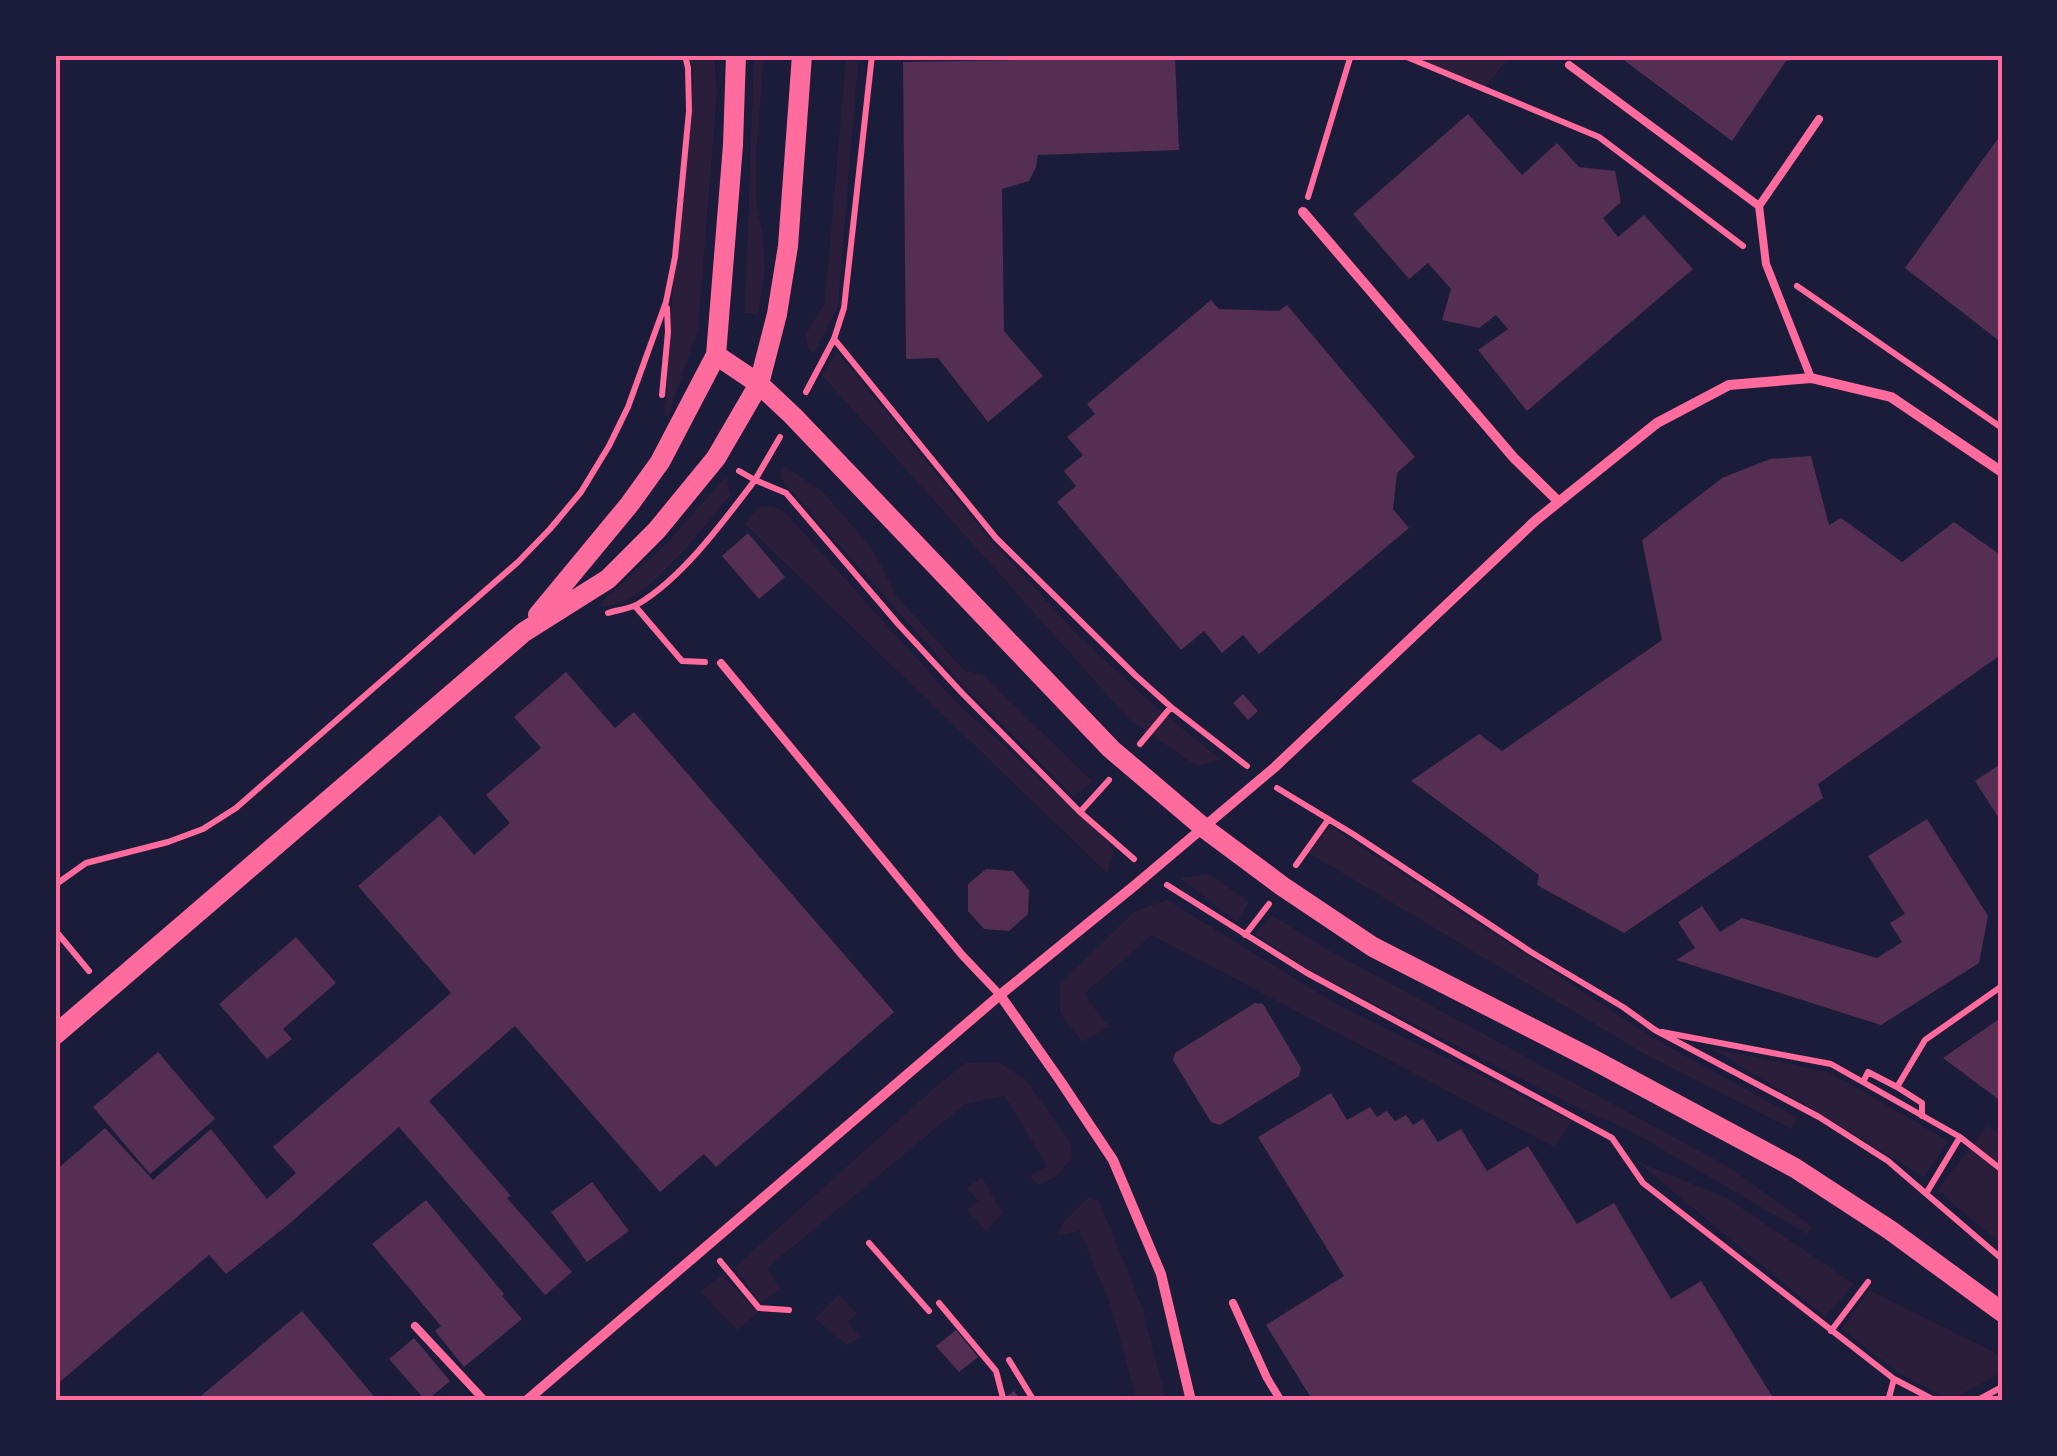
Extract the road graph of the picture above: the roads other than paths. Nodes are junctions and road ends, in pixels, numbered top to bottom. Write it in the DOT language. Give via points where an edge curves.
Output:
graph roads {
  1 [pos="736,55"];
  2 [pos="804,56"];
  3 [pos="1569,65"];
  4 [pos="1819,119"];
  5 [pos="1758,206"];
  6 [pos="1303,212"];
  7 [pos="716,354"];
  8 [pos="1811,378"];
  9 [pos="759,384"];
  10 [pos="2002,472"];
  11 [pos="1559,502"];
  12 [pos="524,632"];
  13 [pos="721,663"];
  14 [pos="1204,828"];
  15 [pos="1000,994"];
  16 [pos="55,1035"];
  17 [pos="1233,1303"];
  18 [pos="2002,1312"];
  19 [pos="415,1326"];
  20 [pos="486,1401"];
  21 [pos="526,1401"];
  22 [pos="1191,1401"];
  23 [pos="1282,1401"];
  1 -- 7 [label="main road"];
  2 -- 9 [label="main road" via="788,246"];
  3 -- 5 [label="lane"];
  4 -- 5 [label="lane"];
  5 -- 8 [label="lane" via="1766,264"];
  6 -- 11 [label="street"];
  7 -- 9 [label="main road"];
  7 -- 12 [label="main road" via="630,505"];
  8 -- 10 [label="street" via="1891,397"];
  8 -- 11 [label="street" via="1730,385 1657,423"];
  9 -- 12 [label="main road" via="716,458 656,530 608,579"];
  9 -- 14 [label="main road" via="1080,718"];
  11 -- 14 [label="street"];
  12 -- 16 [label="main road"];
  13 -- 15 [label="lane"];
  14 -- 15 [label="street"];
  14 -- 18 [label="main road" via="1373,947 1795,1168"];
  15 -- 21 [label="street"];
  15 -- 22 [label="street" via="1112,1160 1160,1274"];
  17 -- 23 [label="lane"];
  19 -- 20 [label="lane"];
}
